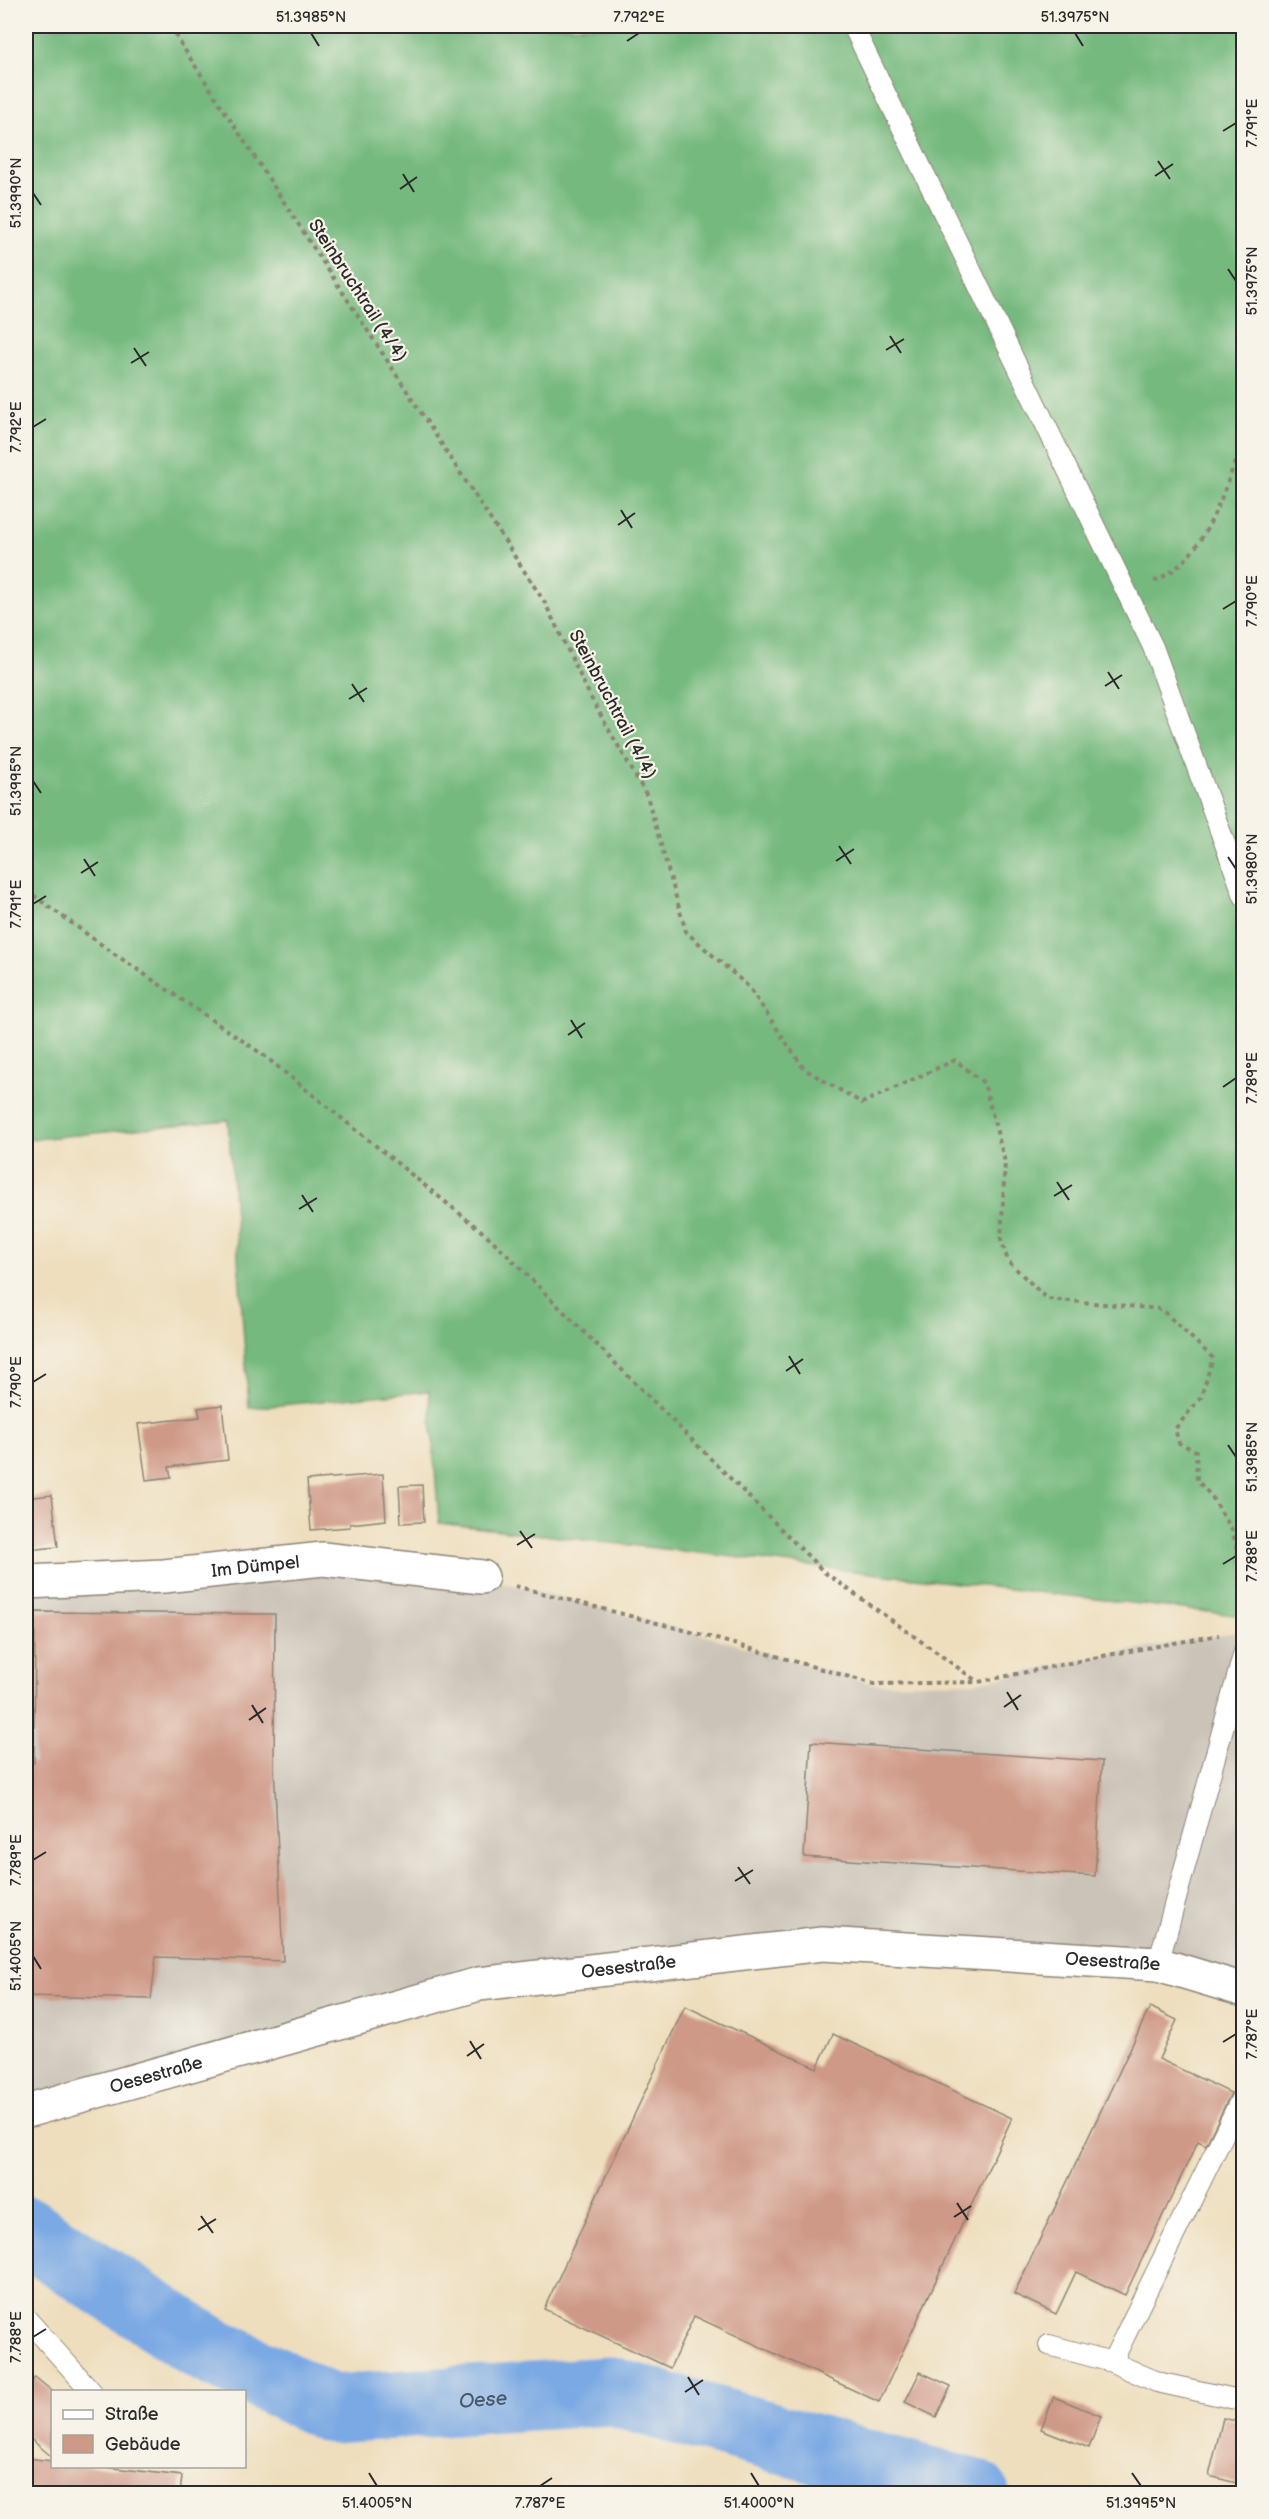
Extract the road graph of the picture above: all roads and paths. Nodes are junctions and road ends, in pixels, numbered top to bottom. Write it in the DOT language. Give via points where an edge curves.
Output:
graph roads {
  1 [pos="172,26"];
  2 [pos="853,26"];
  3 [pos="1244,440"];
  4 [pos="1126,592"];
  5 [pos="26,890"];
  6 [pos="1244,896"];
  7 [pos="1244,1568"];
  8 [pos="482,1577"];
  9 [pos="26,1582"];
  10 [pos="1223,1634"];
  11 [pos="1244,1652"];
  12 [pos="978,1682"];
  13 [pos="1158,1964"];
  14 [pos="1244,1990"];
  15 [pos="1244,2093"];
  16 [pos="26,2111"];
  17 [pos="26,2318"];
  18 [pos="1049,2345"];
  19 [pos="1112,2362"];
  20 [pos="91,2390"];
  21 [pos="1244,2401"];
  1 -- 7 [label="path, Steinbruchtrail (4/4)" via="545,603 592,700 647,796 686,932 749,987 804,1070 862,1104 955,1060 984,1083 1005,1162 1001,1239 1008,1261 1047,1299 1161,1309 1213,1358 1201,1397 1175,1429 1179,1443 1196,1451 1197,1480 1231,1528"];
  2 -- 4 [label="lane"];
  3 -- 4 [label="path" via="1202,541 1169,575"];
  4 -- 6 [label="lane" via="1153,647"];
  5 -- 12 [label="path" via="262,1054 490,1238 824,1572"];
  8 -- 9 [label="street, Im Dümpel" via="323,1559 164,1576"];
  8 -- 12 [label="path" via="874,1684"];
  10 -- 12 [label="path"];
  11 -- 13 [label="lane"];
  13 -- 14 [label="street, Oesestraße"];
  13 -- 16 [label="street, Oesestraße" via="822,1944 478,1984"];
  15 -- 19 [label="lane"];
  17 -- 20 [label="lane"];
  18 -- 19 [label="lane"];
  19 -- 21 [label="lane" via="1157,2382"];
}
